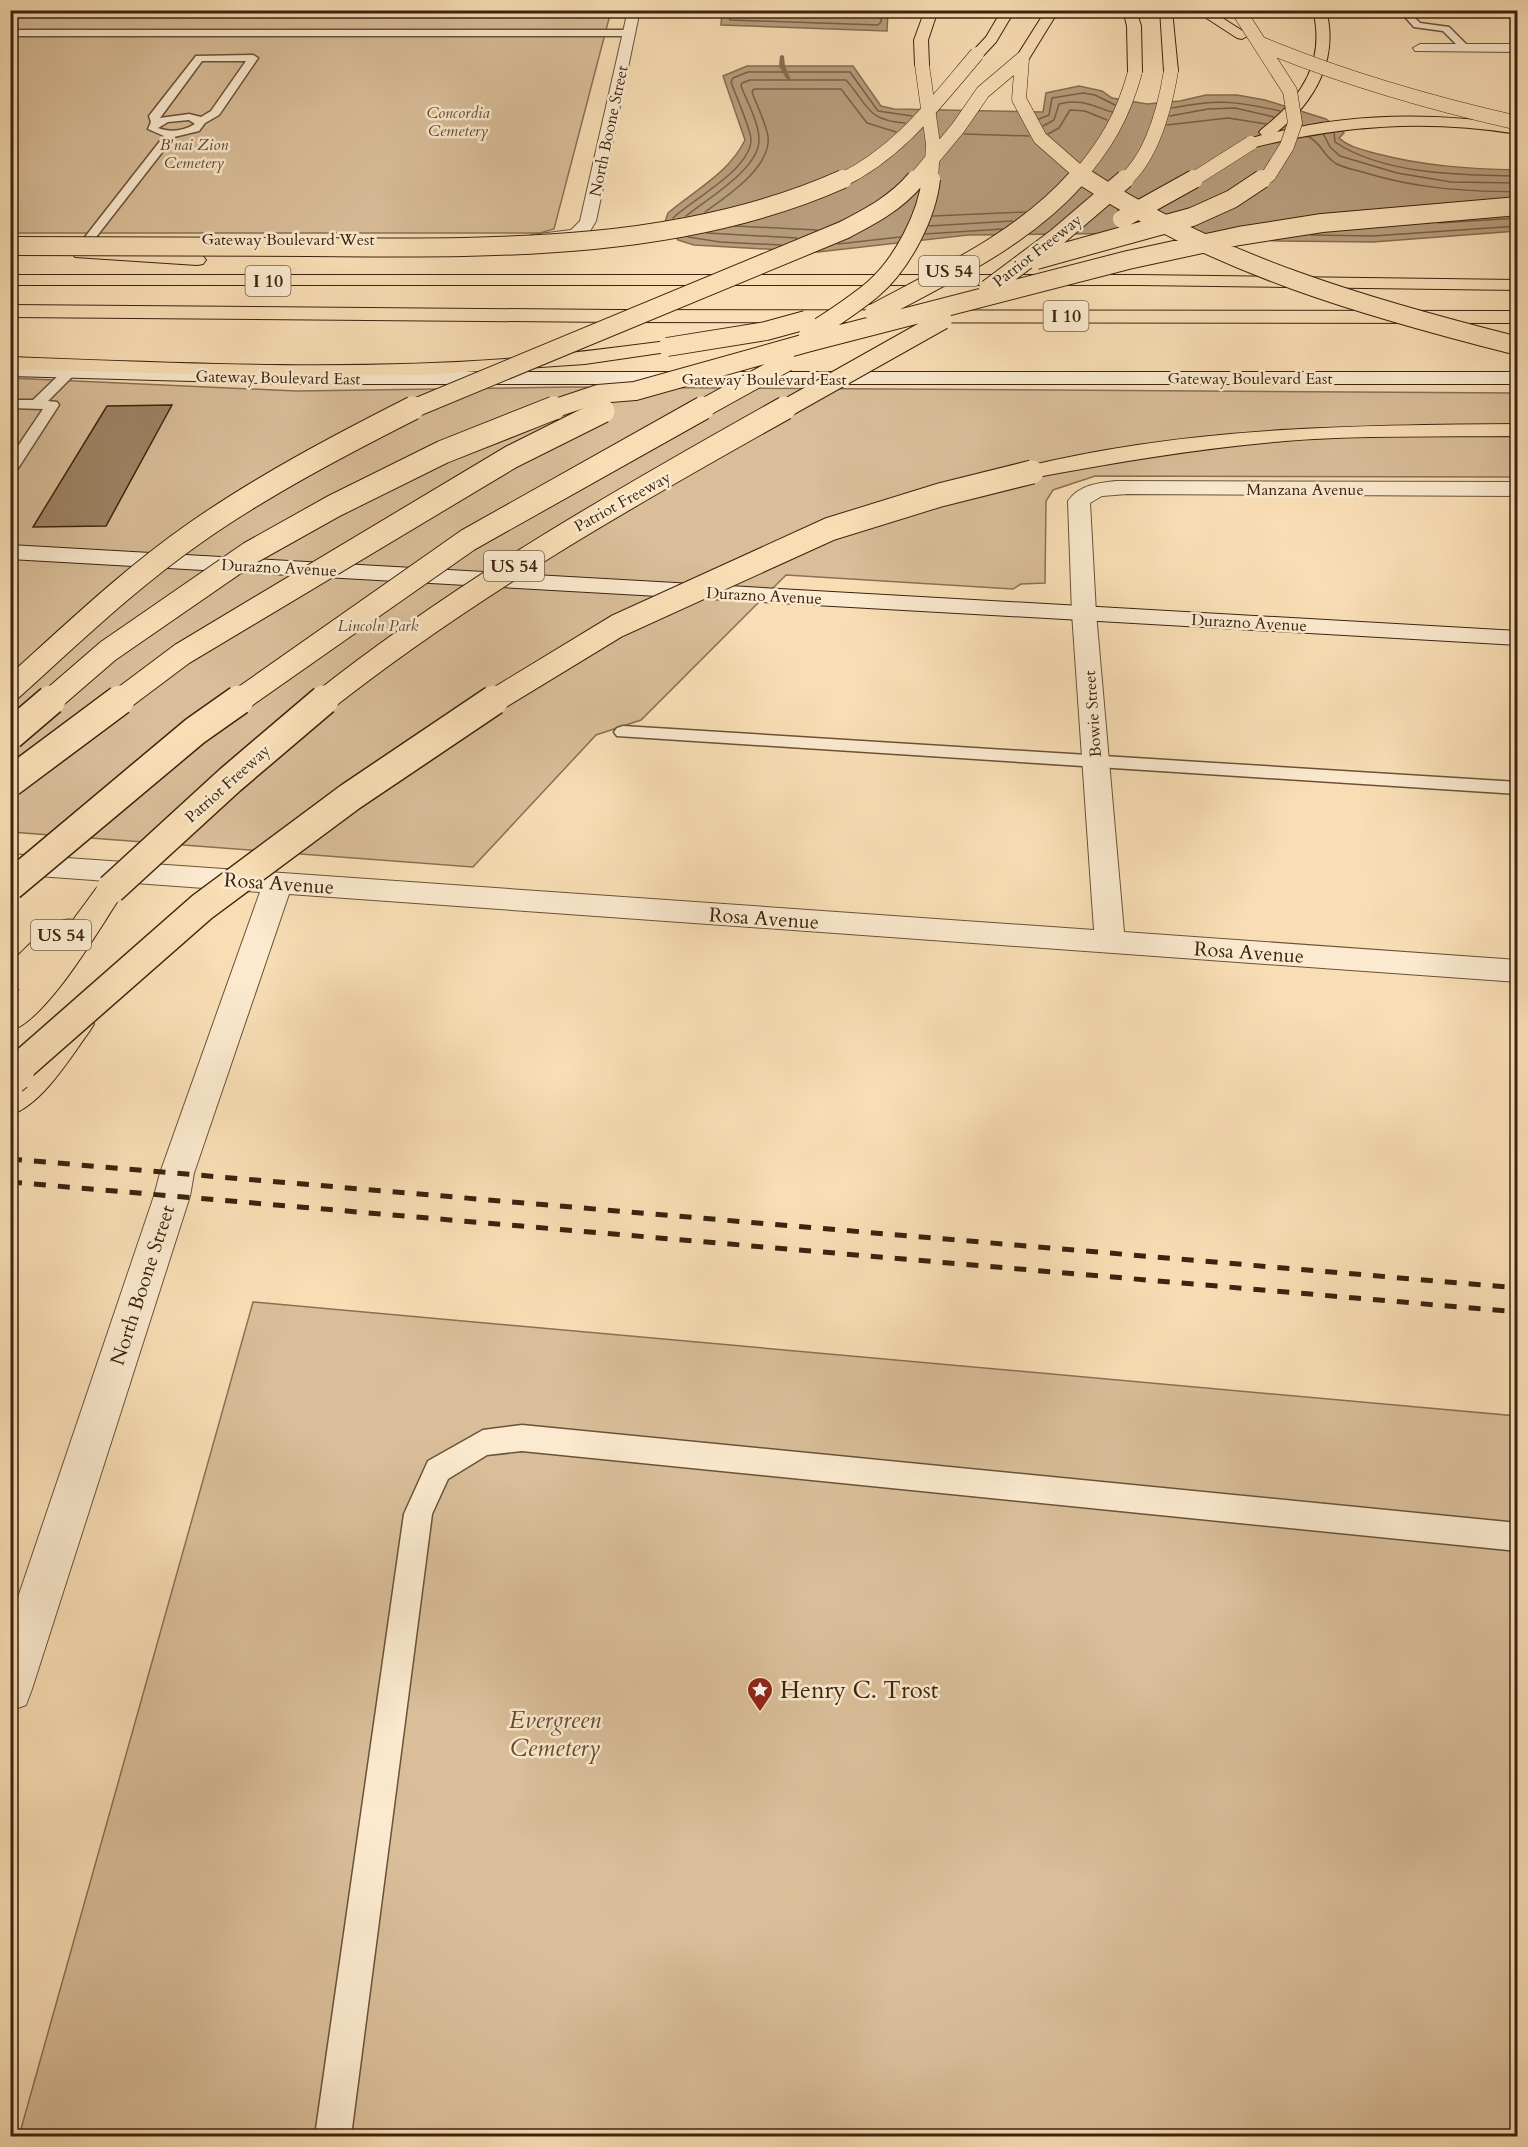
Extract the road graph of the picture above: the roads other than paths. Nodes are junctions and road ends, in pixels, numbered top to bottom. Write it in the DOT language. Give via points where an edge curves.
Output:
graph roads {
  1 [pos="634,10"];
  2 [pos="932,10"];
  3 [pos="1009,10"];
  4 [pos="1053,10"];
  5 [pos="1129,10"];
  6 [pos="1166,10"];
  7 [pos="1200,10"];
  8 [pos="1238,10"];
  9 [pos="1319,10"];
  10 [pos="1409,17"];
  11 [pos="10,33"];
  12 [pos="629,33"];
  13 [pos="1420,48"];
  14 [pos="1465,48"];
  15 [pos="1518,48"];
  16 [pos="1022,59"];
  17 [pos="159,121"];
  18 [pos="200,122"];
  19 [pos="1518,123"];
  20 [pos="1518,130"];
  21 [pos="171,134"];
  22 [pos="1251,143"];
  23 [pos="1518,206"];
  24 [pos="565,237"];
  25 [pos="10,240"];
  26 [pos="89,240"];
  27 [pos="10,248"];
  28 [pos="1518,270"];
  29 [pos="527,276"];
  30 [pos="10,280"];
  31 [pos="1415,283"];
  32 [pos="1518,285"];
  33 [pos="963,308"];
  34 [pos="10,311"];
  35 [pos="374,314"];
  36 [pos="614,316"];
  37 [pos="1518,317"];
  38 [pos="10,322"];
  39 [pos="1518,329"];
  40 [pos="1518,346"];
  41 [pos="10,363"];
  42 [pos="10,370"];
  43 [pos="69,373"];
  44 [pos="1518,378"];
  45 [pos="635,391"];
  46 [pos="10,404"];
  47 [pos="37,405"];
  48 [pos="703,408"];
  49 [pos="1518,430"];
  50 [pos="10,470"];
  51 [pos="1518,489"];
  52 [pos="1092,492"];
  53 [pos="10,552"];
  54 [pos="1084,613"];
  55 [pos="1518,638"];
  56 [pos="10,690"];
  57 [pos="624,732"];
  58 [pos="10,735"];
  59 [pos="1096,761"];
  60 [pos="10,782"];
  61 [pos="1518,788"];
  62 [pos="10,864"];
  63 [pos="278,883"];
  64 [pos="10,886"];
  65 [pos="111,889"];
  66 [pos="1110,942"];
  67 [pos="1518,971"];
  68 [pos="10,981"];
  69 [pos="99,996"];
  70 [pos="10,1019"];
  71 [pos="10,1076"];
  72 [pos="10,1102"];
  73 [pos="1518,1537"];
  74 [pos="10,1689"];
  75 [pos="333,2136"];
  1 -- 12 [label="street, North Boone Street"];
  2 -- 48 [label="highway, bridge" via="921,40 933,130 933,186 905,249 874,289"];
  3 -- 27 [label="highway, bridge" via="991,39 899,143 876,161 825,188 717,220 549,245"];
  4 -- 16 [label="highway"];
  5 -- 48 [label="highway, Patriot Freeway / US 54, bridge" via="1134,26 1135,72 1128,100 1098,153 1053,200 986,251"];
  6 -- 33 [label="highway, Patriot Freeway / US 54, bridge" via="1171,71 1167,96 1154,138 1128,177 1056,238"];
  7 -- 19 [label="highway, bridge" via="1242,35 1343,77 1412,99"];
  8 -- 41 [label="highway, bridge" via="1290,91 1296,123 1269,175 1232,199 1192,217 766,331 603,356 504,366 363,371"];
  9 -- 22 [label="highway, bridge" via="1324,29 1321,57 1305,96 1285,119"];
  10 -- 14 [label="lane" via="1416,25 1446,29"];
  11 -- 12 [label="lane"];
  12 -- 24 [label="street, North Boone Street" via="588,221 581,232"];
  13 -- 14 [label="street"];
  14 -- 15 [label="street"];
  16 -- 40 [label="highway, bridge" via="1015,83 1017,100 1029,124 1046,146 1095,187 1140,213 1236,257 1328,293"];
  16 -- 56 [label="highway, bridge" via="983,92 905,192 878,212 844,230 422,404 330,450 195,532 116,595"];
  17 -- 18 [label="lane" via="183,117"];
  17 -- 18 [label="lane" via="154,116 199,58 253,58 215,113"];
  17 -- 21 [label="lane" via="153,129"];
  18 -- 21 [label="lane" via="193,130"];
  20 -- 22 [label="highway" via="1461,122 1392,122 1344,125"];
  21 -- 26 [label="lane"];
  22 -- 33 [label="highway, bridge"];
  23 -- 45 [label="highway, bridge" via="1322,223 1239,236 1116,262"];
  24 -- 26 [label="street, Gateway Boulevard West"];
  25 -- 26 [label="street, Gateway Boulevard West"];
  27 -- 29 [label="highway"];
  28 -- 31 [label="highway"];
  29 -- 30 [label="highway, I 10"];
  29 -- 31 [label="highway, I 10"];
  31 -- 32 [label="highway, I 10"];
  33 -- 65 [label="highway, Patriot Freeway / US 54, bridge" via="569,530 441,614 346,682 240,769"];
  34 -- 35 [label="highway, I 10"];
  35 -- 36 [label="highway, I 10"];
  35 -- 38 [label="highway" via="203,322"];
  36 -- 37 [label="highway, I 10"];
  36 -- 39 [label="highway" via="730,326"];
  42 -- 43 [label="street, Gateway Boulevard East"];
  43 -- 44 [label="street, Gateway Boulevard East" via="326,378"];
  43 -- 47 [label="lane"];
  45 -- 58 [label="highway, bridge" via="598,394 534,415 443,452 334,506 250,553 108,651"];
  45 -- 60 [label="highway, bridge" via="616,405 511,457 182,654"];
  46 -- 47 [label="lane"];
  47 -- 50 [label="lane" via="52,405"];
  48 -- 64 [label="highway, Patriot Freeway / US 54, bridge" via="468,540 195,731"];
  49 -- 69 [label="highway, bridge" via="1287,435 1180,446 1032,472 830,529 617,626 508,691 350,797 202,907"];
  51 -- 52 [label="street, Manzana Avenue" via="1156,488"];
  52 -- 54 [label="street, Bowie Street" via="1080,501"];
  53 -- 54 [label="street, Durazno Avenue"];
  54 -- 55 [label="street, Durazno Avenue"];
  54 -- 59 [label="street, Bowie Street"];
  57 -- 59 [label="lane"];
  59 -- 61 [label="lane"];
  59 -- 66 [label="street, Bowie Street"];
  62 -- 63 [label="street, Rosa Avenue"];
  63 -- 66 [label="street, Rosa Avenue"];
  63 -- 74 [label="street, North Boone Street" via="177,1173"];
  65 -- 68 [label="highway, Patriot Freeway / US 54"];
  65 -- 70 [label="highway" via="46,982"];
  66 -- 67 [label="street, Rosa Avenue"];
  69 -- 71 [label="highway, bridge"];
  69 -- 72 [label="highway, bridge" via="43,1070"];
  73 -- 75 [label="lane" via="534,1439 483,1443 438,1470 418,1514"];
}
